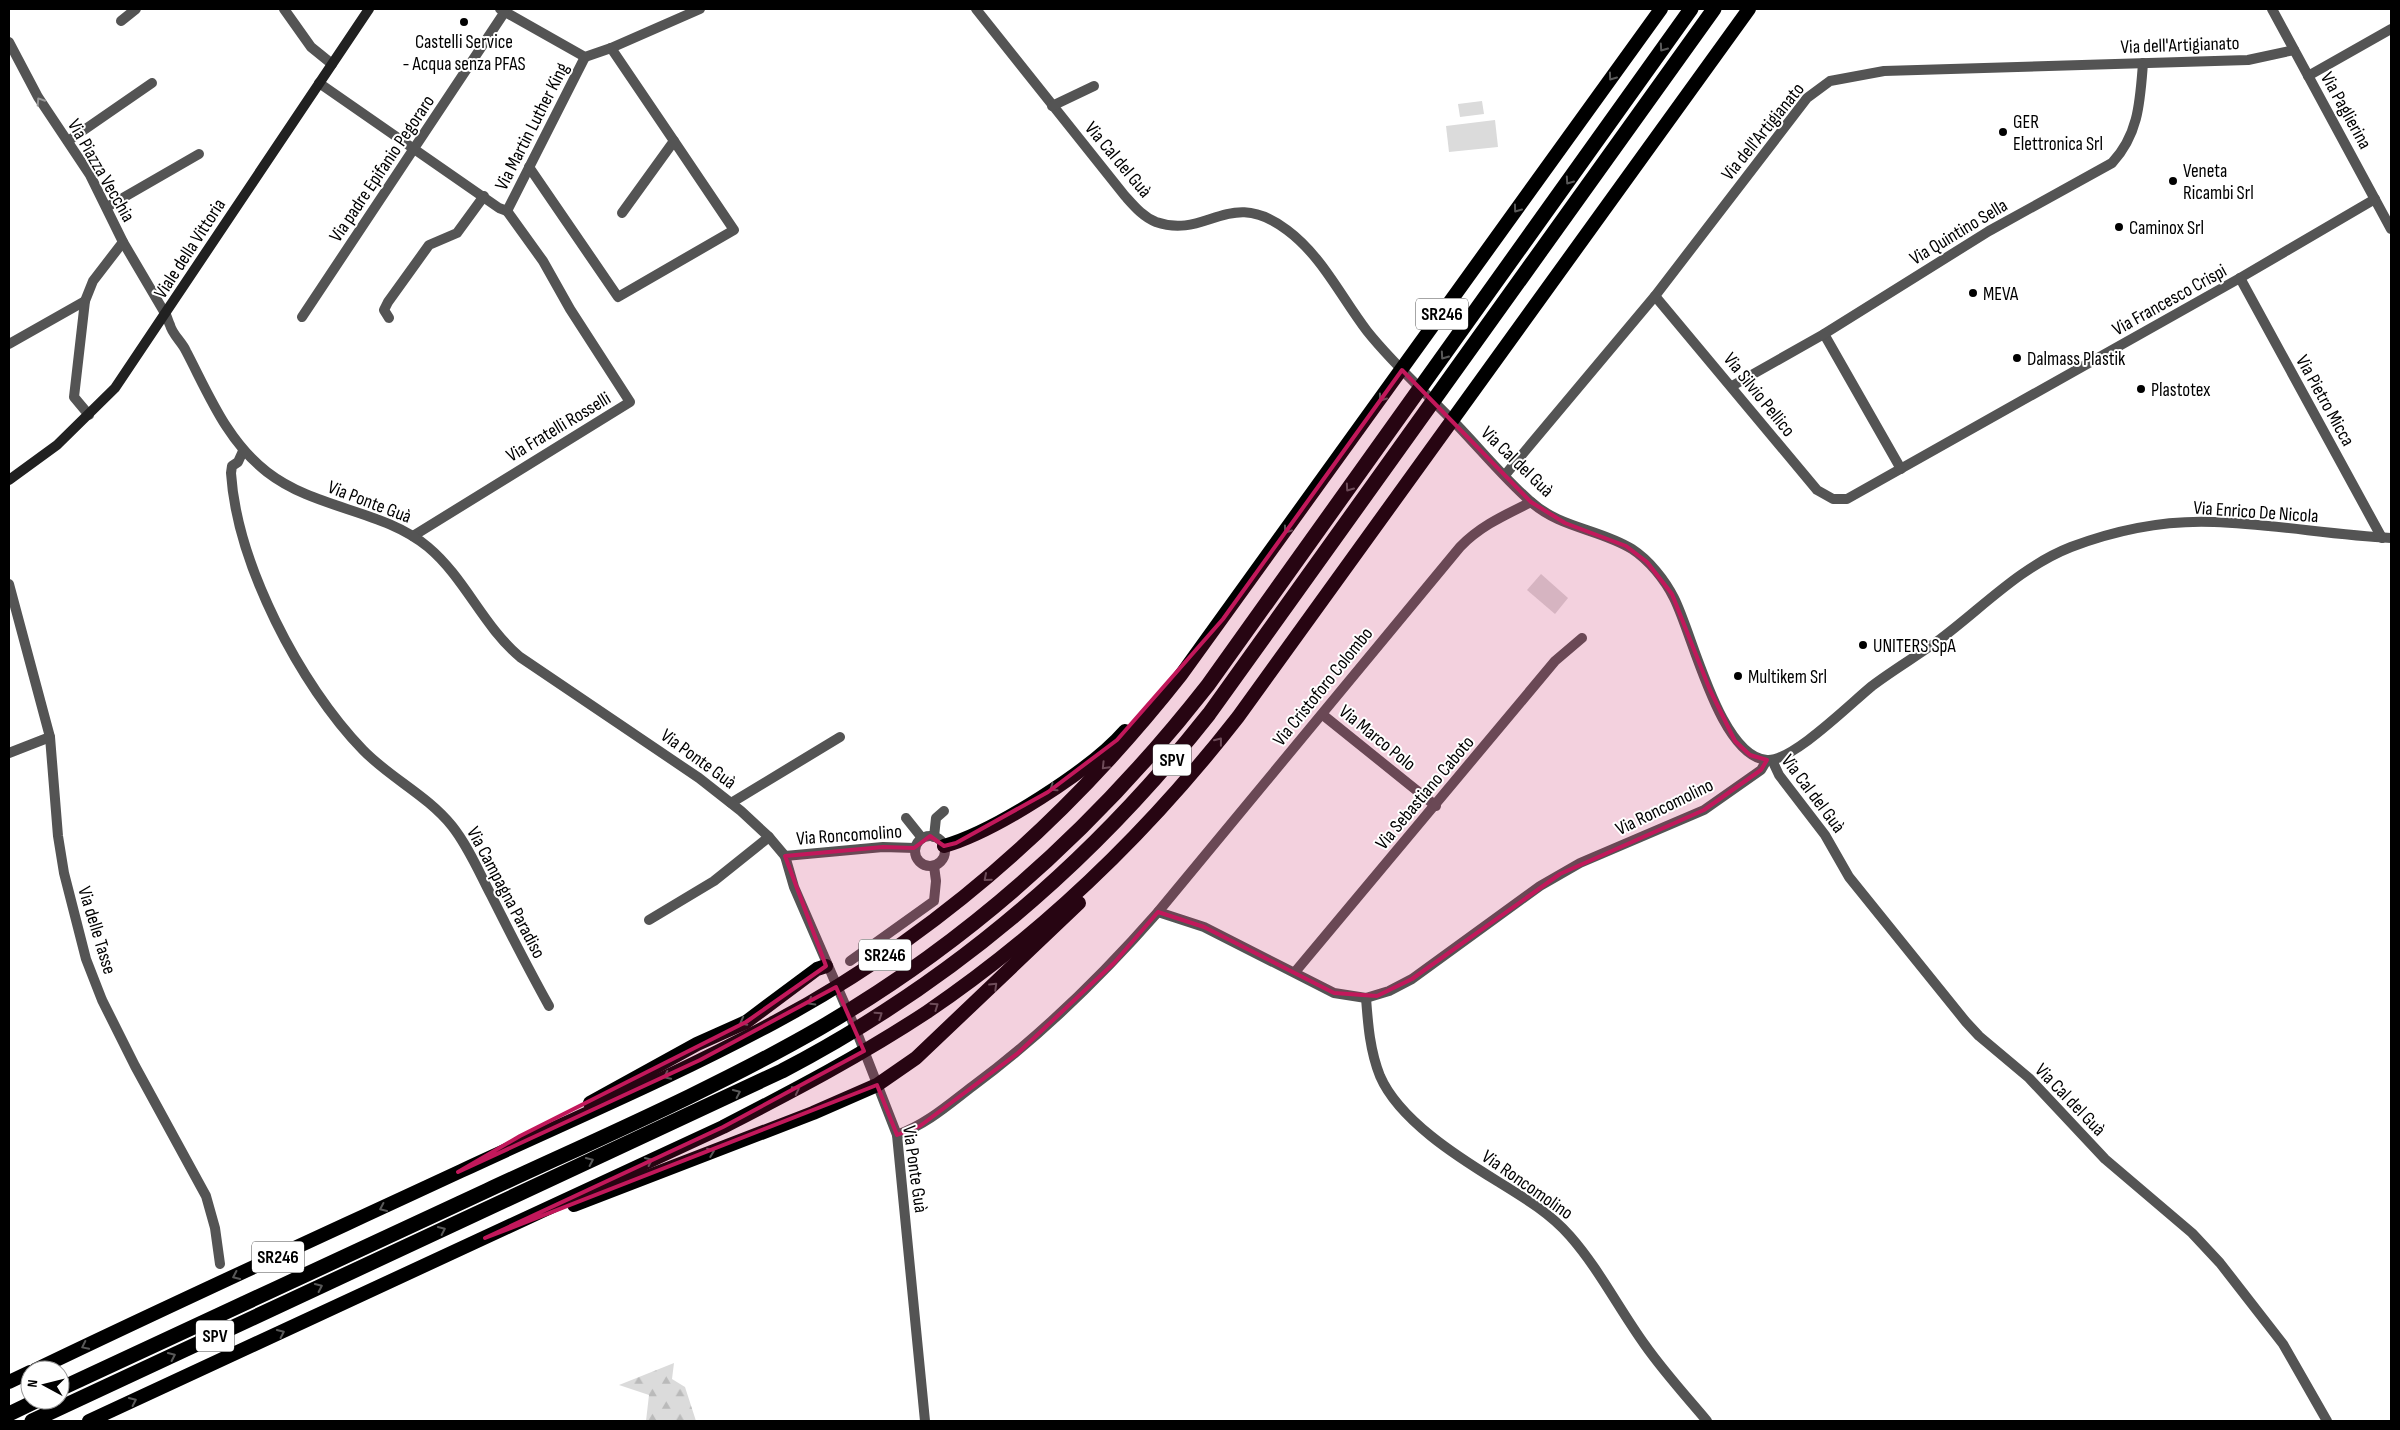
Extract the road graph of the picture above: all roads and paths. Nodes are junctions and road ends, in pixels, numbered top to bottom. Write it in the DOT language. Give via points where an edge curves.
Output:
graph roads {
  1 [pos="136,9"];
  2 [pos="284,9"];
  3 [pos="369,9"];
  4 [pos="700,9"];
  5 [pos="976,9"];
  6 [pos="1661,9"];
  7 [pos="1691,9"];
  8 [pos="1714,9"];
  9 [pos="1749,9"];
  10 [pos="2272,9"];
  11 [pos="502,11"];
  12 [pos="121,21"];
  13 [pos="2391,29"];
  14 [pos="9,42"];
  15 [pos="611,48"];
  16 [pos="2294,50"];
  17 [pos="586,57"];
  18 [pos="2143,63"];
  19 [pos="332,64"];
  20 [pos="2308,76"];
  21 [pos="152,83"];
  22 [pos="319,83"];
  23 [pos="1094,86"];
  24 [pos="1052,106"];
  25 [pos="68,141"];
  26 [pos="674,141"];
  27 [pos="415,150"];
  28 [pos="199,154"];
  29 [pos="529,167"];
  30 [pos="484,196"];
  31 [pos="2375,199"];
  32 [pos="107,207"];
  33 [pos="507,211"];
  34 [pos="622,213"];
  35 [pos="2391,229"];
  36 [pos="123,242"];
  37 [pos="2240,278"];
  38 [pos="1655,296"];
  39 [pos="85,301"];
  40 [pos="166,315"];
  41 [pos="302,317"];
  42 [pos="389,318"];
  43 [pos="1824,334"];
  44 [pos="9,344"];
  45 [pos="1732,386"];
  46 [pos="89,415"];
  47 [pos="243,451"];
  48 [pos="1901,469"];
  49 [pos="1505,476"];
  50 [pos="9,480"];
  51 [pos="1847,499"];
  52 [pos="1531,502"];
  53 [pos="413,536"];
  54 [pos="2387,538"];
  55 [pos="9,584"];
  56 [pos="1223,619"];
  57 [pos="1582,638"];
  58 [pos="1322,715"];
  59 [pos="50,738"];
  60 [pos="840,738"];
  61 [pos="9,753"];
  62 [pos="1769,760"];
  63 [pos="1201,764"];
  64 [pos="731,803"];
  65 [pos="1436,806"];
  66 [pos="944,811"];
  67 [pos="906,818"];
  68 [pos="769,837"];
  69 [pos="922,838"];
  70 [pos="939,841"];
  71 [pos="915,848"];
  72 [pos="785,856"];
  73 [pos="934,866"];
  74 [pos="1158,912"];
  75 [pos="649,920"];
  76 [pos="850,961"];
  77 [pos="826,966"];
  78 [pos="1295,972"];
  79 [pos="1366,998"];
  80 [pos="549,1006"];
  81 [pos="877,1085"];
  82 [pos="897,1135"];
  83 [pos="458,1172"];
  84 [pos="485,1238"];
  85 [pos="220,1264"];
  86 [pos="55,1360"];
  87 [pos="70,1385"];
  88 [pos="32,1421"];
  89 [pos="89,1421"];
  90 [pos="925,1421"];
  91 [pos="1707,1421"];
  92 [pos="2327,1421"];
  1 -- 12 [label="street"];
  2 -- 19 [label="street" via="311,47"];
  3 -- 19 [label="main road, Viale della Vittoria"];
  4 -- 15 [label="street"];
  5 -- 24 [label="street, Via Cal del Guà"];
  6 -- 56 [label="highway, SR246, one-way"];
  7 -- 87 [label="highway, SPV, one-way" via="1208,685 1119,790 1028,879 901,977 775,1053"];
  88 -- 8 [label="highway, SPV, one-way" via="788,1068 915,992 1018,913 1120,818 1209,714"];
  63 -- 9 [label="highway, one-way" via="1284,656"];
  10 -- 16 [label="street, Via Paglierina"];
  11 -- 17 [label="street"];
  11 -- 27 [label="street, Via padre Epifanio Pegoraro"];
  13 -- 20 [label="street"];
  25 -- 14 [label="street, Via Piazza Vecchia, one-way" via="38,97"];
  15 -- 17 [label="street"];
  15 -- 26 [label="street"];
  16 -- 18 [label="street, Via dell'Artigianato" via="2248,60"];
  16 -- 20 [label="street, Via Paglierina"];
  17 -- 29 [label="street, Via Martin Luther King"];
  18 -- 38 [label="street, Via dell'Artigianato" via="1884,70 1830,81 1806,98"];
  18 -- 43 [label="street, Via Quintino Sella" via="2134,130 2112,163 1989,231"];
  19 -- 22 [label="main road, Viale della Vittoria"];
  20 -- 31 [label="street, Via Paglierina"];
  21 -- 25 [label="street"];
  22 -- 27 [label="street"];
  22 -- 40 [label="main road, Viale della Vittoria"];
  23 -- 24 [label="street"];
  24 -- 49 [label="street, Via Cal del Guà" via="1125,196 1147,217 1165,224 1183,225 1241,211 1262,214 1299,239 1367,330 1400,368"];
  25 -- 32 [label="street, Via Piazza Vecchia"];
  26 -- 29 [label="street" via="734,230 617,296"];
  26 -- 34 [label="street"];
  27 -- 30 [label="street"];
  27 -- 41 [label="street, Via padre Epifanio Pegoraro"];
  28 -- 32 [label="street"];
  29 -- 33 [label="street, Via Martin Luther King"];
  30 -- 33 [label="street"];
  30 -- 42 [label="street" via="457,234 429,246 388,302 384,310"];
  31 -- 35 [label="street, Via Paglierina"];
  31 -- 37 [label="street, Via Francesco Crispi"];
  32 -- 36 [label="street, Via Piazza Vecchia"];
  33 -- 53 [label="street, Via Fratelli Rosselli" via="542,260 630,402"];
  36 -- 39 [label="street" via="93,281"];
  36 -- 40 [label="street, Via Piazza Vecchia"];
  37 -- 48 [label="street, Via Francesco Crispi"];
  37 -- 54 [label="street, Via Pietro Micca"];
  38 -- 45 [label="street, Via Silvio Pellico"];
  38 -- 49 [label="street, Via dell'Artigianato"];
  39 -- 44 [label="street"];
  39 -- 46 [label="street" via="74,397"];
  40 -- 46 [label="main road, Viale della Vittoria" via="115,388"];
  40 -- 47 [label="street, Via Ponte Guà" via="226,428"];
  43 -- 45 [label="street, Via Quintino Sella"];
  43 -- 48 [label="street"];
  45 -- 51 [label="street, Via Silvio Pellico" via="1817,490 1833,499"];
  46 -- 50 [label="main road, Viale della Vittoria" via="57,445"];
  47 -- 53 [label="street, Via Ponte Guà" via="268,473 295,489"];
  47 -- 80 [label="street, Via Campagna Paradiso" via="231,473 240,528 260,584 293,653 319,696 355,741 385,770 433,806 458,834"];
  48 -- 51 [label="street, Via Francesco Crispi"];
  49 -- 52 [label="street, Via Cal del Guà"];
  52 -- 58 [label="street, Via Cristoforo Colombo" via="1490,522 1460,547"];
  52 -- 62 [label="street, Via Cal del Guà" via="1565,523 1626,546 1647,562 1672,594 1710,690 1735,741 1750,755"];
  53 -- 64 [label="street, Via Ponte Guà" via="446,566 501,642 520,658 691,772"];
  54 -- 62 [label="street, Via Enrico De Nicola" via="2201,522 2138,527 2084,543 2052,556 2018,577 1940,639 1874,684 1800,746"];
  55 -- 59 [label="street, Via delle Tasse"];
  56 -- 70 [label="highway, one-way" via="1117,740 1048,792 984,830"];
  56 -- 83 [label="highway, SR246, one-way" via="1150,715 1073,799 988,877 930,923 875,962 775,1023"];
  57 -- 65 [label="street, Via Sebastiano Caboto" via="1555,661"];
  58 -- 65 [label="street, Via Marco Polo"];
  58 -- 74 [label="street, Via Cristoforo Colombo"];
  59 -- 61 [label="street"];
  59 -- 85 [label="street, Via delle Tasse" via="64,874 86,959 102,1000 135,1066 206,1196"];
  60 -- 64 [label="street"];
  62 -- 79 [label="street, Via Roncomolino" via="1761,770 1704,810 1580,863 1540,886 1412,979 1390,991"];
  62 -- 92 [label="street, Via Cal del Guà" via="1825,834 1849,877 1966,1022 2029,1078 2105,1159 2192,1233 2220,1263 2283,1344"];
  81 -- 63 [label="highway, one-way" via="916,1058 1136,847 1171,807"];
  84 -- 63 [label="highway, one-way" via="723,1127 801,1087 926,1012 976,977 1070,899 1122,850"];
  64 -- 68 [label="street, Via Ponte Guà"];
  65 -- 78 [label="street, Via Sebastiano Caboto"];
  66 -- 70 [label="street" via="936,818"];
  67 -- 69 [label="street"];
  68 -- 72 [label="street, Via Ponte Guà"];
  68 -- 75 [label="street" via="714,881"];
  69 -- 70 [label="street, Via Roncomolino"];
  69 -- 71 [label="street, Via Roncomolino"];
  70 -- 73 [label="street" via="944,856"];
  71 -- 72 [label="street, Via Roncomolino" via="882,847"];
  71 -- 73 [label="street, Via Roncomolino" via="920,862"];
  72 -- 77 [label="street, Via Ponte Guà"];
  73 -- 76 [label="street" via="934,901"];
  74 -- 78 [label="street, Via Roncomolino" via="1204,927"];
  74 -- 82 [label="street, Via Cristoforo Colombo" via="1107,969 1018,1053 920,1126"];
  77 -- 81 [label="street, Via Ponte Guà"];
  77 -- 83 [label="highway, one-way" via="817,969 746,1022 520,1136"];
  78 -- 79 [label="street, Via Roncomolino" via="1334,993"];
  79 -- 91 [label="street, Via Roncomolino" via="1369,1035 1380,1076 1389,1092 1429,1134 1545,1213 1568,1234 1597,1269 1645,1345"];
  81 -- 82 [label="street, Via Ponte Guà"];
  84 -- 81 [label="highway, one-way" via="813,1113"];
  82 -- 90 [label="street, Via Ponte Guà"];
  83 -- 86 [label="highway, SR246, one-way"];
  89 -- 84 [label="highway, one-way"];
}
